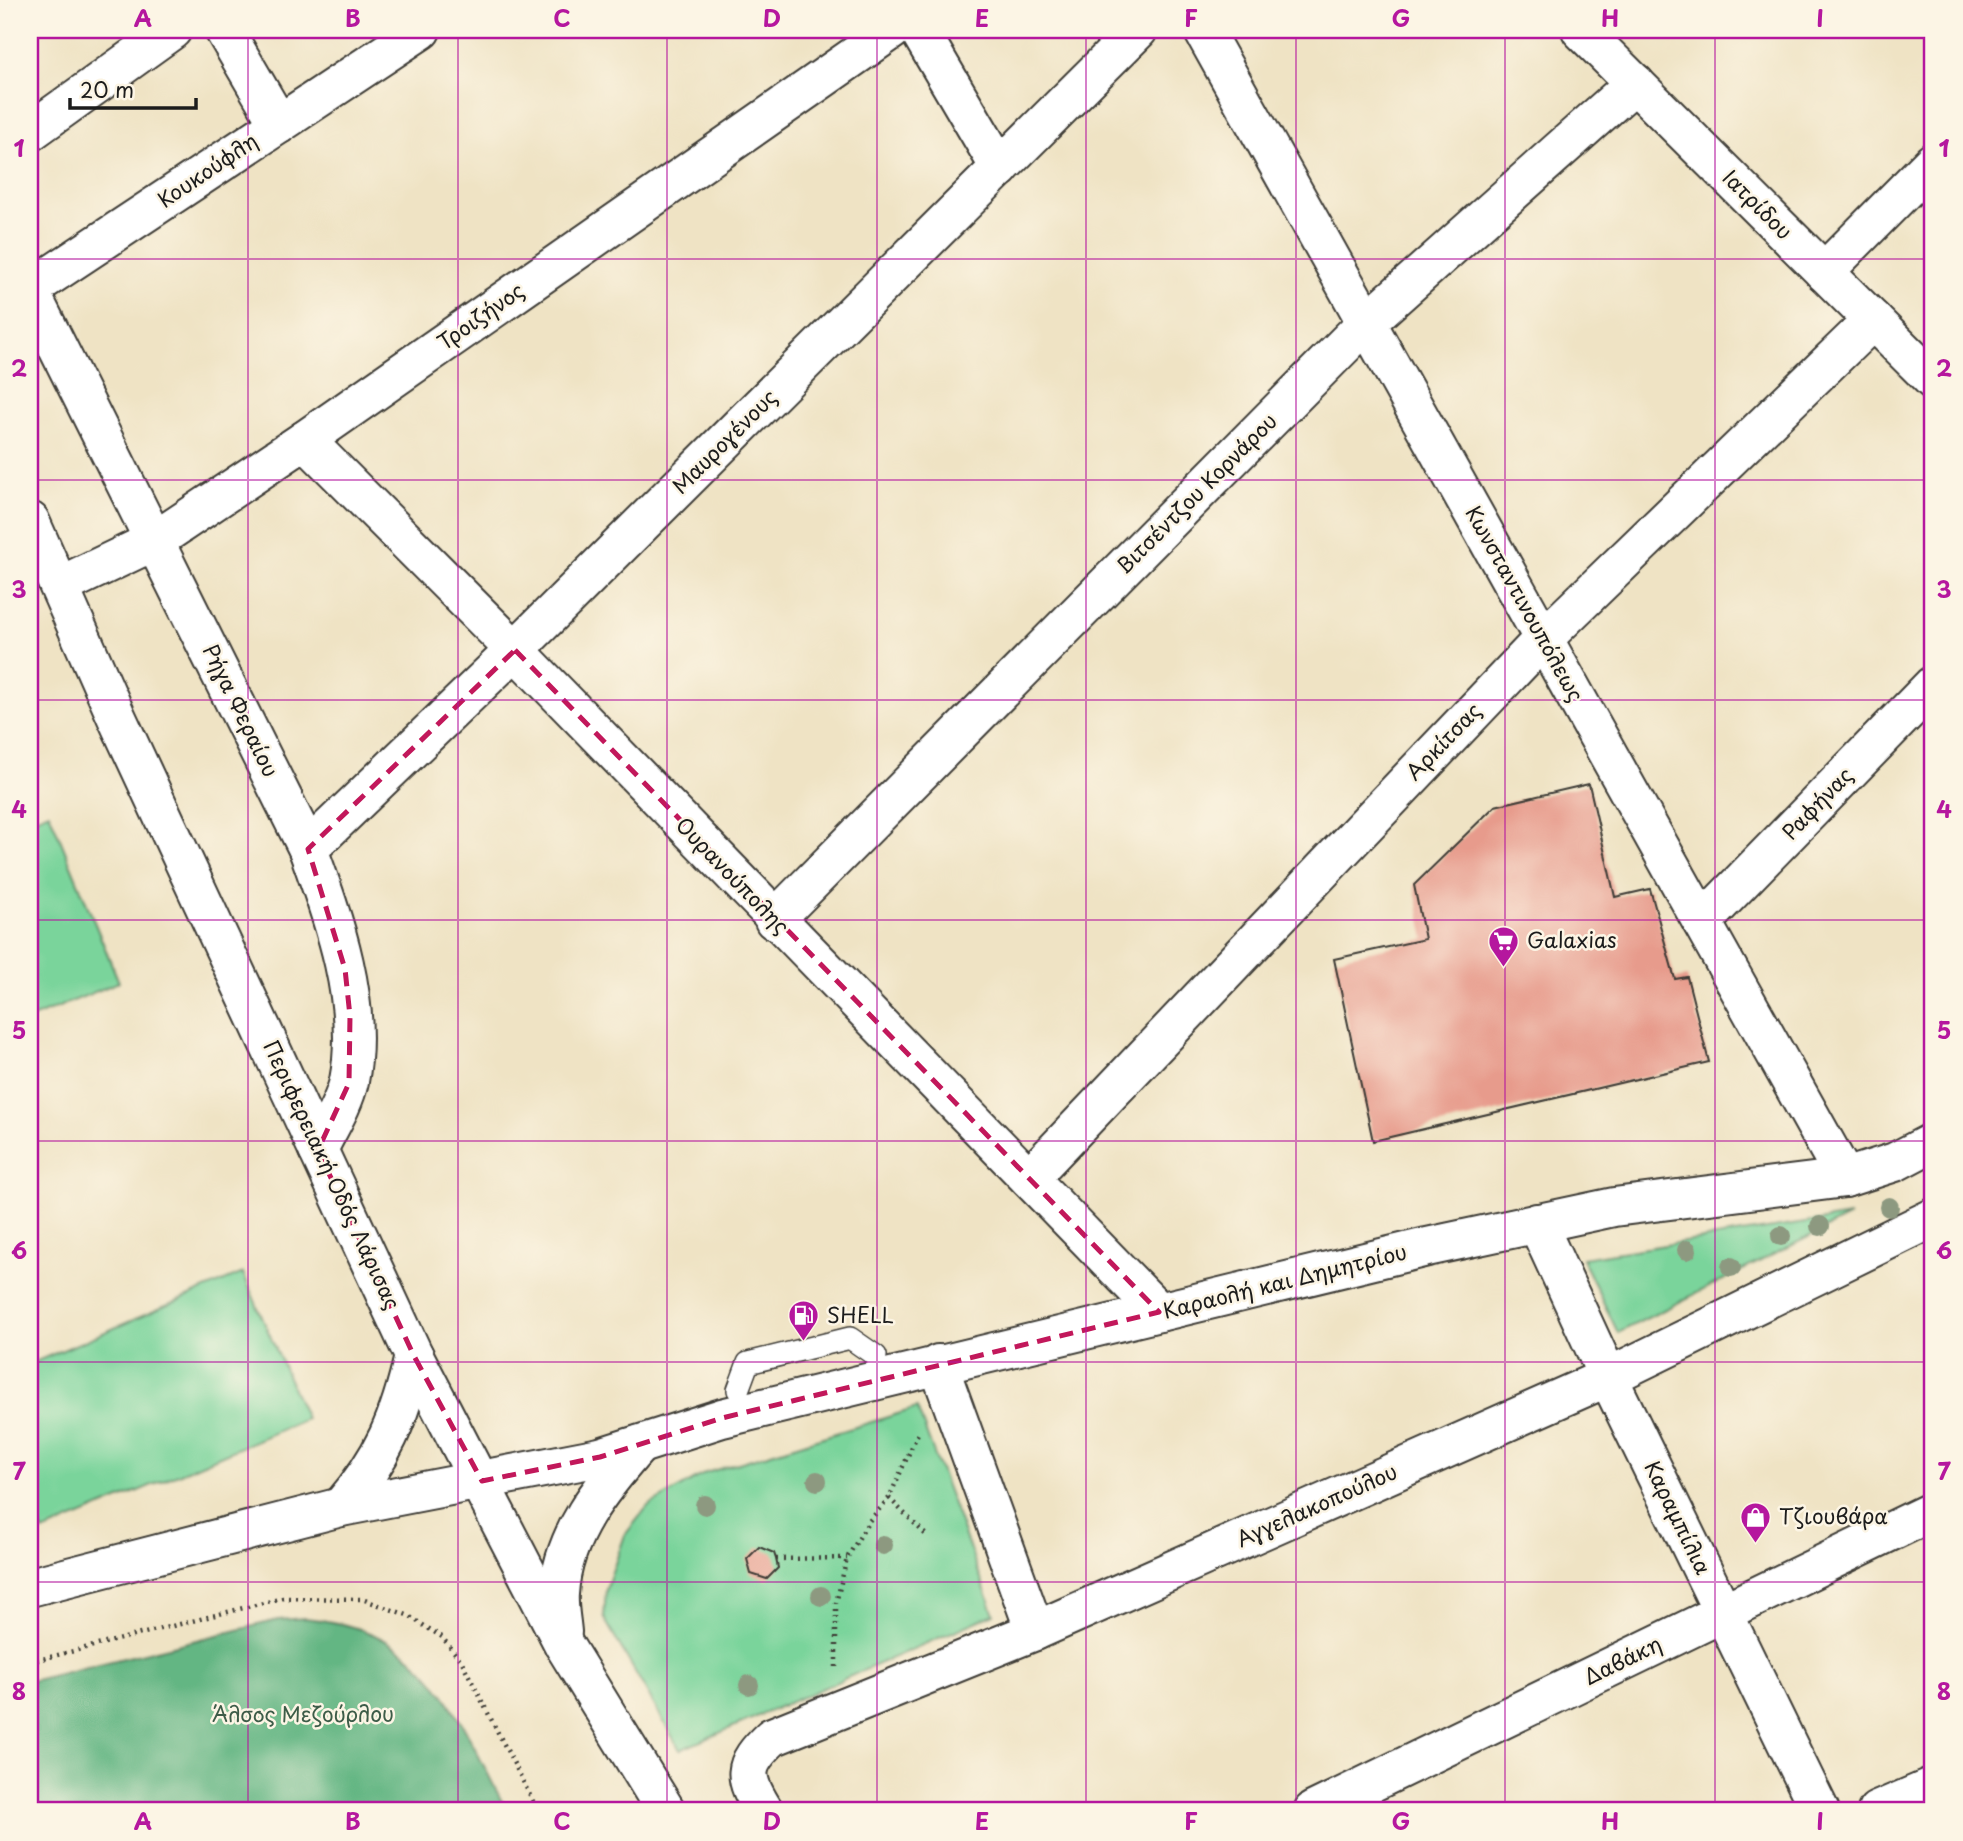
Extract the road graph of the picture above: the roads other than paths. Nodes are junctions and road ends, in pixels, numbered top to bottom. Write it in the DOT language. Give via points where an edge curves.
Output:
graph roads {
  1 [pos="172,30"];
  2 [pos="224,30"];
  3 [pos="421,30"];
  4 [pos="892,30"];
  5 [pos="919,30"];
  6 [pos="1138,30"];
  7 [pos="1203,30"];
  8 [pos="1581,30"];
  9 [pos="1635,83"];
  10 [pos="279,124"];
  11 [pos="30,132"];
  12 [pos="1933,162"];
  13 [pos="1000,168"];
  14 [pos="1824,272"];
  15 [pos="30,291"];
  16 [pos="1873,320"];
  17 [pos="1368,321"];
  18 [pos="1933,380"];
  19 [pos="305,440"];
  20 [pos="30,521"];
  21 [pos="156,540"];
  22 [pos="60,586"];
  23 [pos="1543,639"];
  24 [pos="515,650"];
  25 [pos="1933,685"];
  26 [pos="308,849"];
  27 [pos="774,920"];
  28 [pos="1702,922"];
  29 [pos="1933,1142"];
  30 [pos="318,1150"];
  31 [pos="1029,1178"];
  32 [pos="1845,1178"];
  33 [pos="1933,1218"];
  34 [pos="1537,1223"];
  35 [pos="1159,1312"];
  36 [pos="414,1356"];
  37 [pos="876,1356"];
  38 [pos="938,1364"];
  39 [pos="1608,1377"];
  40 [pos="738,1390"];
  41 [pos="639,1445"];
  42 [pos="482,1481"];
  43 [pos="341,1507"];
  44 [pos="1933,1511"];
  45 [pos="30,1587"];
  46 [pos="1724,1612"];
  47 [pos="1035,1631"];
  48 [pos="564,1645"];
  49 [pos="1933,1787"];
  50 [pos="666,1811"];
  51 [pos="764,1811"];
  52 [pos="1312,1811"];
  53 [pos="1820,1811"];
  54 [pos="1877,1811"];
  1 -- 11 [label="main road"];
  2 -- 10 [label="main road"];
  3 -- 10 [label="main road, Κουκούφλη"];
  4 -- 19 [label="main road, Τρoιζήνος"];
  5 -- 13 [label="main road"];
  6 -- 13 [label="main road, Μαυρογένους"];
  7 -- 17 [label="main road, Κωνσταντινουπόλεως"];
  8 -- 9 [label="main road, Ιατρίδου"];
  9 -- 14 [label="main road, Ιατρίδου"];
  9 -- 17 [label="main road, Βιτσέντζου Κορνάρου"];
  10 -- 15 [label="main road, Κουκούφλη"];
  12 -- 14 [label="main road"];
  13 -- 24 [label="main road, Μαυρογένους"];
  14 -- 16 [label="main road, Ιατρίδου"];
  15 -- 21 [label="main road, Ρήγα Φεραίου"];
  16 -- 18 [label="main road, Ιατρίδου"];
  16 -- 23 [label="main road, Αρκίτσας"];
  17 -- 23 [label="main road, Κωνσταντινουπόλεως"];
  17 -- 27 [label="main road, Βιτσέντζου Κορνάρου"];
  19 -- 21 [label="main road, Τρoιζήνος"];
  19 -- 24 [label="main road, Ουρανούπολης"];
  20 -- 22 [label="main road, Περιφερειακή Οδός Λάρισας"];
  21 -- 22 [label="main road, Τρoιζήνος"];
  21 -- 26 [label="main road, Ρήγα Φεραίου"];
  22 -- 30 [label="main road, Περιφερειακή Οδός Λάρισας"];
  23 -- 28 [label="main road, Κωνσταντινουπόλεως"];
  23 -- 31 [label="main road, Αρκίτσας"];
  24 -- 26 [label="main road, Μαυρογένους"];
  24 -- 27 [label="main road, Ουρανούπολης"];
  25 -- 28 [label="main road, Ραφήνας"];
  26 -- 30 [label="main road, Ρήγα Φεραίου" via="330,909 345,969 350,1016 349,1083"];
  27 -- 31 [label="main road, Ουρανούπολης"];
  28 -- 32 [label="main road, Κωνσταντινουπόλεως"];
  29 -- 32 [label="main road, Καραολή και Δημητρίου" via="1895,1162"];
  30 -- 36 [label="main road, Περιφερειακή Οδός Λάρισας"];
  31 -- 35 [label="main road, Ουρανούπολης"];
  32 -- 34 [label="main road, Καραολή και Δημητρίου" via="1614,1207"];
  33 -- 39 [label="main road, Αγγελακοπούλου"];
  34 -- 35 [label="main road, Καραολή και Δημητρίου"];
  34 -- 39 [label="main road, Καραμπίλια"];
  35 -- 38 [label="main road, Καραολή και Δημητρίου"];
  36 -- 42 [label="main road, Περιφερειακή Οδός Λάρισας"];
  36 -- 43 [label="main road" via="404,1403 387,1444"];
  37 -- 40 [label="lane" via="849,1338 748,1363"];
  38 -- 41 [label="main road, Καραολή και Δημητρίου" via="722,1418"];
  38 -- 47 [label="main road"];
  39 -- 46 [label="main road, Καραμπίλια"];
  39 -- 47 [label="main road, Αγγελακοπούλου"];
  41 -- 42 [label="main road, Καραολή και Δημητρίου"];
  41 -- 48 [label="main road" via="600,1490 572,1539 559,1594"];
  42 -- 43 [label="main road, Καραολή και Δημητρίου"];
  42 -- 48 [label="main road, Περιφερειακή Οδός Λάρισας"];
  43 -- 45 [label="main road, Καραολή και Δημητρίου"];
  44 -- 46 [label="main road, Δαβάκη"];
  46 -- 52 [label="main road, Δαβάκη"];
  46 -- 53 [label="main road, Καραμπίλια"];
  47 -- 51 [label="main road, Αγγελακοπούλου" via="772,1737 754,1754 746,1770 750,1789"];
  48 -- 50 [label="main road, Περιφερειακή Οδός Λάρισας"];
  49 -- 54 [label="main road"];
}
